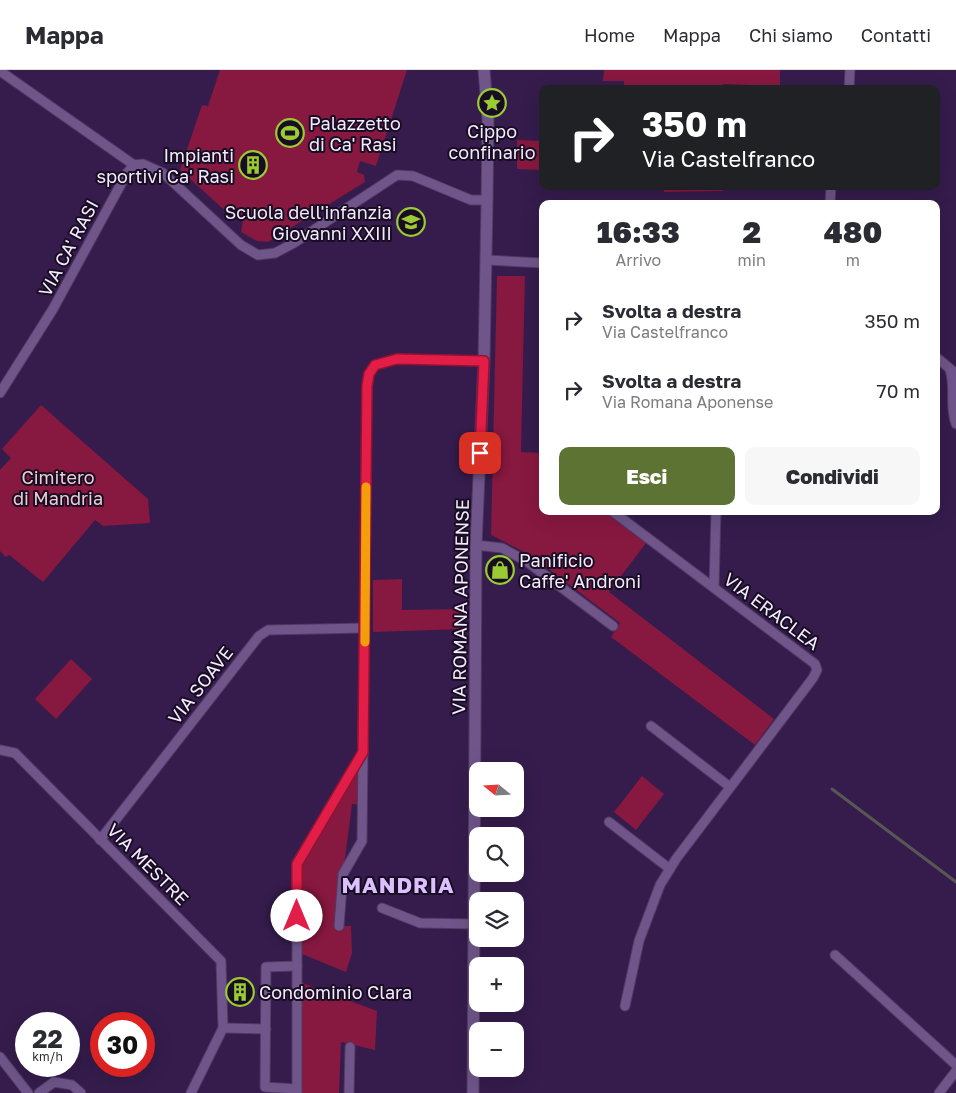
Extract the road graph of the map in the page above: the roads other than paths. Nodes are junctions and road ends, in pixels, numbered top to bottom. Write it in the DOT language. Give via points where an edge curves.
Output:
graph roads {
  1 [pos="484,70"];
  2 [pos="850,70"];
  3 [pos="0,71"];
  4 [pos="849,85"];
  5 [pos="134,165"];
  6 [pos="487,200"];
  7 [pos="487,260"];
  8 [pos="539,263"];
  9 [pos="484,361"];
  10 [pos="940,361"];
  11 [pos="953,372"];
  12 [pos="0,393"];
  13 [pos="956,424"];
  14 [pos="617,515"];
  15 [pos="716,515"];
  16 [pos="476,545"];
  17 [pos="714,586"];
  18 [pos="613,626"];
  19 [pos="365,628"];
  20 [pos="651,726"];
  21 [pos="0,750"];
  22 [pos="363,752"];
  23 [pos="730,787"];
  24 [pos="609,822"];
  25 [pos="100,840"];
  26 [pos="670,869"];
  27 [pos="474,892"];
  28 [pos="382,908"];
  29 [pos="469,924"];
  30 [pos="339,926"];
  31 [pos="474,947"];
  32 [pos="835,955"];
  33 [pos="297,966"];
  34 [pos="625,1006"];
  35 [pos="223,1028"];
  36 [pos="266,1029"];
  37 [pos="350,1047"];
  38 [pos="0,1057"];
  39 [pos="956,1065"];
  40 [pos="956,1071"];
  41 [pos="297,1091"];
  42 [pos="28,1093"];
  43 [pos="39,1093"];
  44 [pos="81,1093"];
  45 [pos="191,1093"];
  46 [pos="349,1093"];
  47 [pos="473,1093"];
  48 [pos="939,1093"];
  1 -- 6 [label="street, VIA ROMANA APONENSE" via="488,119"];
  2 -- 4 [label="street"];
  3 -- 5 [label="street"];
  5 -- 6 [label="street" via="143,164 163,172 241,245 258,255 275,253 294,243 397,175 413,176 472,200"];
  5 -- 12 [label="street, VIA CA' RASI" via="53,310"];
  6 -- 7 [label="street, VIA ROMANA APONENSE"];
  7 -- 8 [label="street"];
  7 -- 9 [label="street, VIA ROMANA APONENSE"];
  9 -- 16 [label="street, VIA ROMANA APONENSE"];
  9 -- 19 [label="street" via="397,359 375,365 369,374"];
  10 -- 11 [label="street"];
  11 -- 13 [label="street"];
  14 -- 17 [label="street, VIA ERACLEA"];
  15 -- 17 [label="street"];
  16 -- 18 [label="street" via="502,548 526,561"];
  16 -- 27 [label="street, VIA ROMANA APONENSE"];
  17 -- 23 [label="street, VIA ERACLEA" via="815,664 817,670"];
  19 -- 22 [label="street"];
  19 -- 25 [label="street, VIA SOAVE" via="268,630 259,636"];
  20 -- 23 [label="street"];
  21 -- 25 [label="street, VIA MESTRE" via="15,753"];
  22 -- 30 [label="street" via="362,841 343,874"];
  22 -- 33 [label="street" via="297,864"];
  23 -- 26 [label="street, VIA ERACLEA"];
  24 -- 26 [label="street"];
  25 -- 35 [label="street, VIA MESTRE" via="221,961"];
  26 -- 34 [label="street, VIA ERACLEA" via="660,885 639,941"];
  28 -- 29 [label="street" via="420,923"];
  31 -- 47 [label="street, VIA ROMANA APONENSE"];
  32 -- 39 [label="street"];
  33 -- 36 [label="street" via="266,967"];
  33 -- 41 [label="street"];
  35 -- 36 [label="street"];
  35 -- 45 [label="street, VIA MESTRE"];
  36 -- 41 [label="street" via="265,1087"];
  37 -- 46 [label="street"];
  38 -- 42 [label="street"];
  40 -- 48 [label="street"];
  43 -- 44 [label="street" via="54,1082 72,1085"];
}
